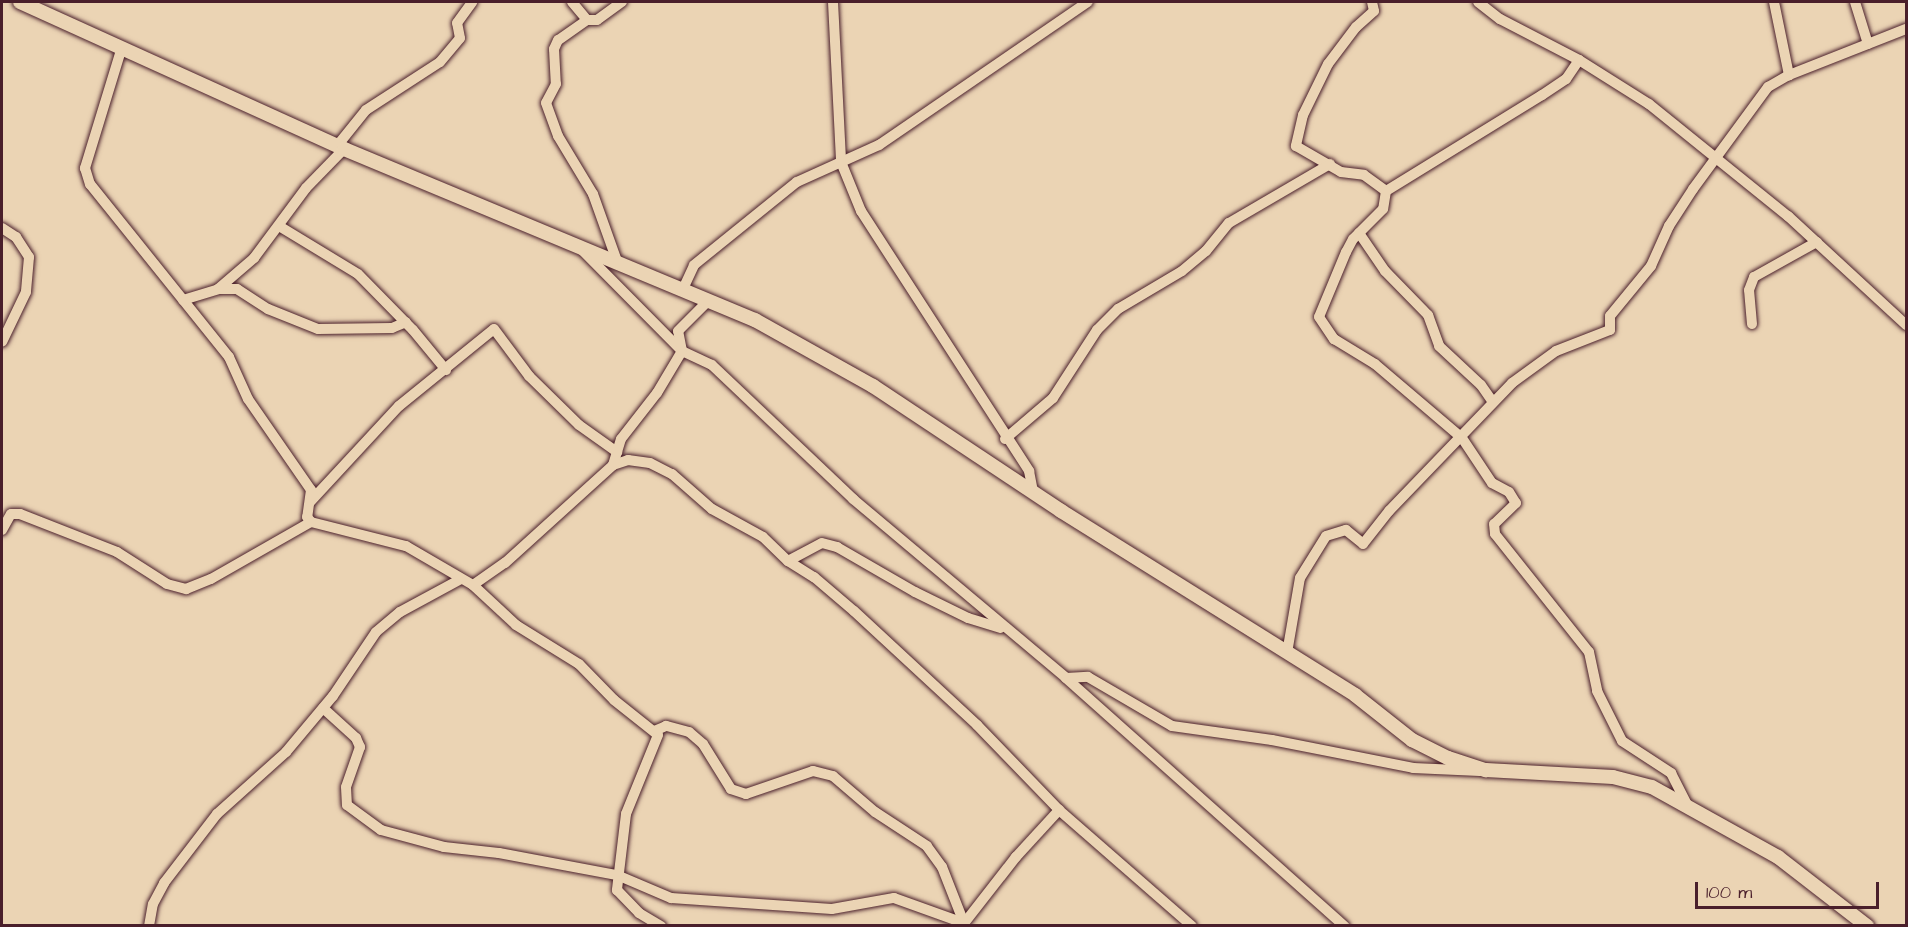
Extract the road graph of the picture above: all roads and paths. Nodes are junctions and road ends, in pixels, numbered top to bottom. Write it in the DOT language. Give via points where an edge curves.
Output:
graph roads {
  1 [pos="20,2"];
  2 [pos="472,2"];
  3 [pos="572,2"];
  4 [pos="622,2"];
  5 [pos="833,2"];
  6 [pos="1088,2"];
  7 [pos="1372,2"];
  8 [pos="1479,2"];
  9 [pos="1774,2"];
  10 [pos="1855,2"];
  11 [pos="586,20"];
  12 [pos="1906,31"];
  13 [pos="1868,44"];
  14 [pos="122,46"];
  15 [pos="1579,60"];
  16 [pos="1789,75"];
  17 [pos="340,148"];
  18 [pos="1717,156"];
  19 [pos="841,162"];
  20 [pos="1330,164"];
  21 [pos="1386,191"];
  22 [pos="279,226"];
  23 [pos="2,228"];
  24 [pos="1359,233"];
  25 [pos="1817,242"];
  26 [pos="577,244"];
  27 [pos="616,261"];
  28 [pos="218,289"];
  29 [pos="683,289"];
  30 [pos="183,300"];
  31 [pos="709,300"];
  32 [pos="406,322"];
  33 [pos="1752,324"];
  34 [pos="1906,325"];
  35 [pos="2,342"];
  36 [pos="682,351"];
  37 [pos="446,370"];
  38 [pos="1492,400"];
  39 [pos="1462,438"];
  40 [pos="1005,439"];
  41 [pos="617,452"];
  42 [pos="613,465"];
  43 [pos="1033,492"];
  44 [pos="308,504"];
  45 [pos="310,522"];
  46 [pos="2,530"];
  47 [pos="788,561"];
  48 [pos="461,579"];
  49 [pos="473,585"];
  50 [pos="1006,629"];
  51 [pos="1287,653"];
  52 [pos="1066,678"];
  53 [pos="323,708"];
  54 [pos="654,731"];
  55 [pos="1486,770"];
  56 [pos="1687,804"];
  57 [pos="1059,810"];
  58 [pos="617,875"];
  59 [pos="963,924"];
  60 [pos="150,926"];
  61 [pos="661,926"];
  62 [pos="1192,926"];
  63 [pos="1344,926"];
  64 [pos="1867,926"];
  1 -- 14 [label="street"];
  2 -- 17 [label="street" via="457,23 460,38 440,62 366,110"];
  3 -- 11 [label="street"];
  4 -- 11 [label="street" via="607,15"];
  5 -- 19 [label="street"];
  6 -- 19 [label="street" via="879,145"];
  7 -- 20 [label="street" via="1374,11 1356,27 1328,64 1298,130 1299,150"];
  8 -- 15 [label="street" via="1500,19"];
  9 -- 16 [label="street"];
  10 -- 13 [label="street"];
  11 -- 27 [label="street" via="558,40 554,49 556,84 546,103 558,136 593,194"];
  12 -- 13 [label="street"];
  13 -- 16 [label="street"];
  14 -- 17 [label="street" via="185,80"];
  14 -- 30 [label="street" via="85,168 90,184"];
  15 -- 18 [label="street" via="1649,104"];
  15 -- 21 [label="street" via="1566,79"];
  16 -- 18 [label="street" via="1758,98"];
  17 -- 22 [label="street"];
  17 -- 26 [label="street"];
  18 -- 25 [label="street"];
  18 -- 38 [label="street" via="1669,226 1652,266 1610,316 1610,330 1550,354"];
  19 -- 29 [label="street" via="797,182 723,239 694,266"];
  19 -- 40 [label="street" via="861,211 976,387"];
  20 -- 21 [label="street" via="1341,172 1364,175"];
  20 -- 40 [label="street" via="1228,223 1206,251 1182,271 1118,309 1097,330 1053,398"];
  21 -- 24 [label="street" via="1383,209"];
  22 -- 28 [label="street" via="254,258"];
  22 -- 32 [label="street" via="358,273"];
  23 -- 35 [label="street" via="16,237 29,257 26,292"];
  24 -- 38 [label="street" via="1385,271 1428,315 1439,346"];
  24 -- 39 [label="street" via="1333,278 1319,317 1334,339 1375,364"];
  25 -- 33 [label="street" via="1754,276 1749,290"];
  25 -- 34 [label="street"];
  26 -- 27 [label="street"];
  26 -- 36 [label="street"];
  27 -- 29 [label="street"];
  28 -- 30 [label="street"];
  28 -- 32 [label="street" via="237,289 268,309 318,329 392,328"];
  29 -- 31 [label="street"];
  30 -- 44 [label="street" via="229,357 248,399 311,490"];
  31 -- 36 [label="street" via="678,331"];
  31 -- 43 [label="street" via="827,358"];
  32 -- 37 [label="street"];
  36 -- 41 [label="street" via="657,393 621,439"];
  36 -- 50 [label="street" via="712,366 853,499"];
  37 -- 41 [label="street" via="494,330 562,409"];
  37 -- 44 [label="street" via="399,406"];
  38 -- 39 [label="street"];
  39 -- 51 [label="street" via="1389,511 1363,544 1346,530 1326,536 1300,578"];
  39 -- 56 [label="street" via="1492,483 1505,487 1516,503 1492,527 1588,652 1598,691 1622,741 1671,773"];
  40 -- 43 [label="street" via="1029,471"];
  41 -- 42 [label="street"];
  42 -- 47 [label="street" via="628,460 672,474 712,509 763,537"];
  42 -- 49 [label="street" via="505,563"];
  43 -- 51 [label="street"];
  44 -- 45 [label="street"];
  45 -- 46 [label="street" via="211,579 186,589 167,584 117,552 20,514 11,514"];
  45 -- 48 [label="street" via="406,546"];
  47 -- 50 [label="street" via="822,543 837,547 968,618"];
  47 -- 57 [label="street" via="814,576 854,611 977,725"];
  48 -- 49 [label="street"];
  48 -- 53 [label="street" via="400,612 376,632"];
  49 -- 54 [label="street" via="516,625 579,664 614,700"];
  50 -- 52 [label="street"];
  51 -- 55 [label="street" via="1355,695 1412,740 1448,758"];
  52 -- 55 [label="street" via="1089,677 1172,726 1272,740 1413,768"];
  52 -- 63 [label="street"];
  53 -- 58 [label="street" via="357,738 360,747 346,788 347,806 381,830 444,847"];
  53 -- 60 [label="street" via="272,766 217,814 164,883 153,904"];
  54 -- 58 [label="street" via="658,735 654,750 626,814"];
  54 -- 59 [label="street" via="666,726 689,732 703,744 731,789 746,794 813,771 833,776 874,812 927,846 942,867"];
  55 -- 56 [label="street" via="1613,777 1652,787"];
  56 -- 64 [label="street" via="1778,857"];
  57 -- 59 [label="street"];
  57 -- 62 [label="street"];
  58 -- 59 [label="street" via="671,898 832,909 894,898"];
  58 -- 61 [label="street" via="617,890 626,902"];
}
